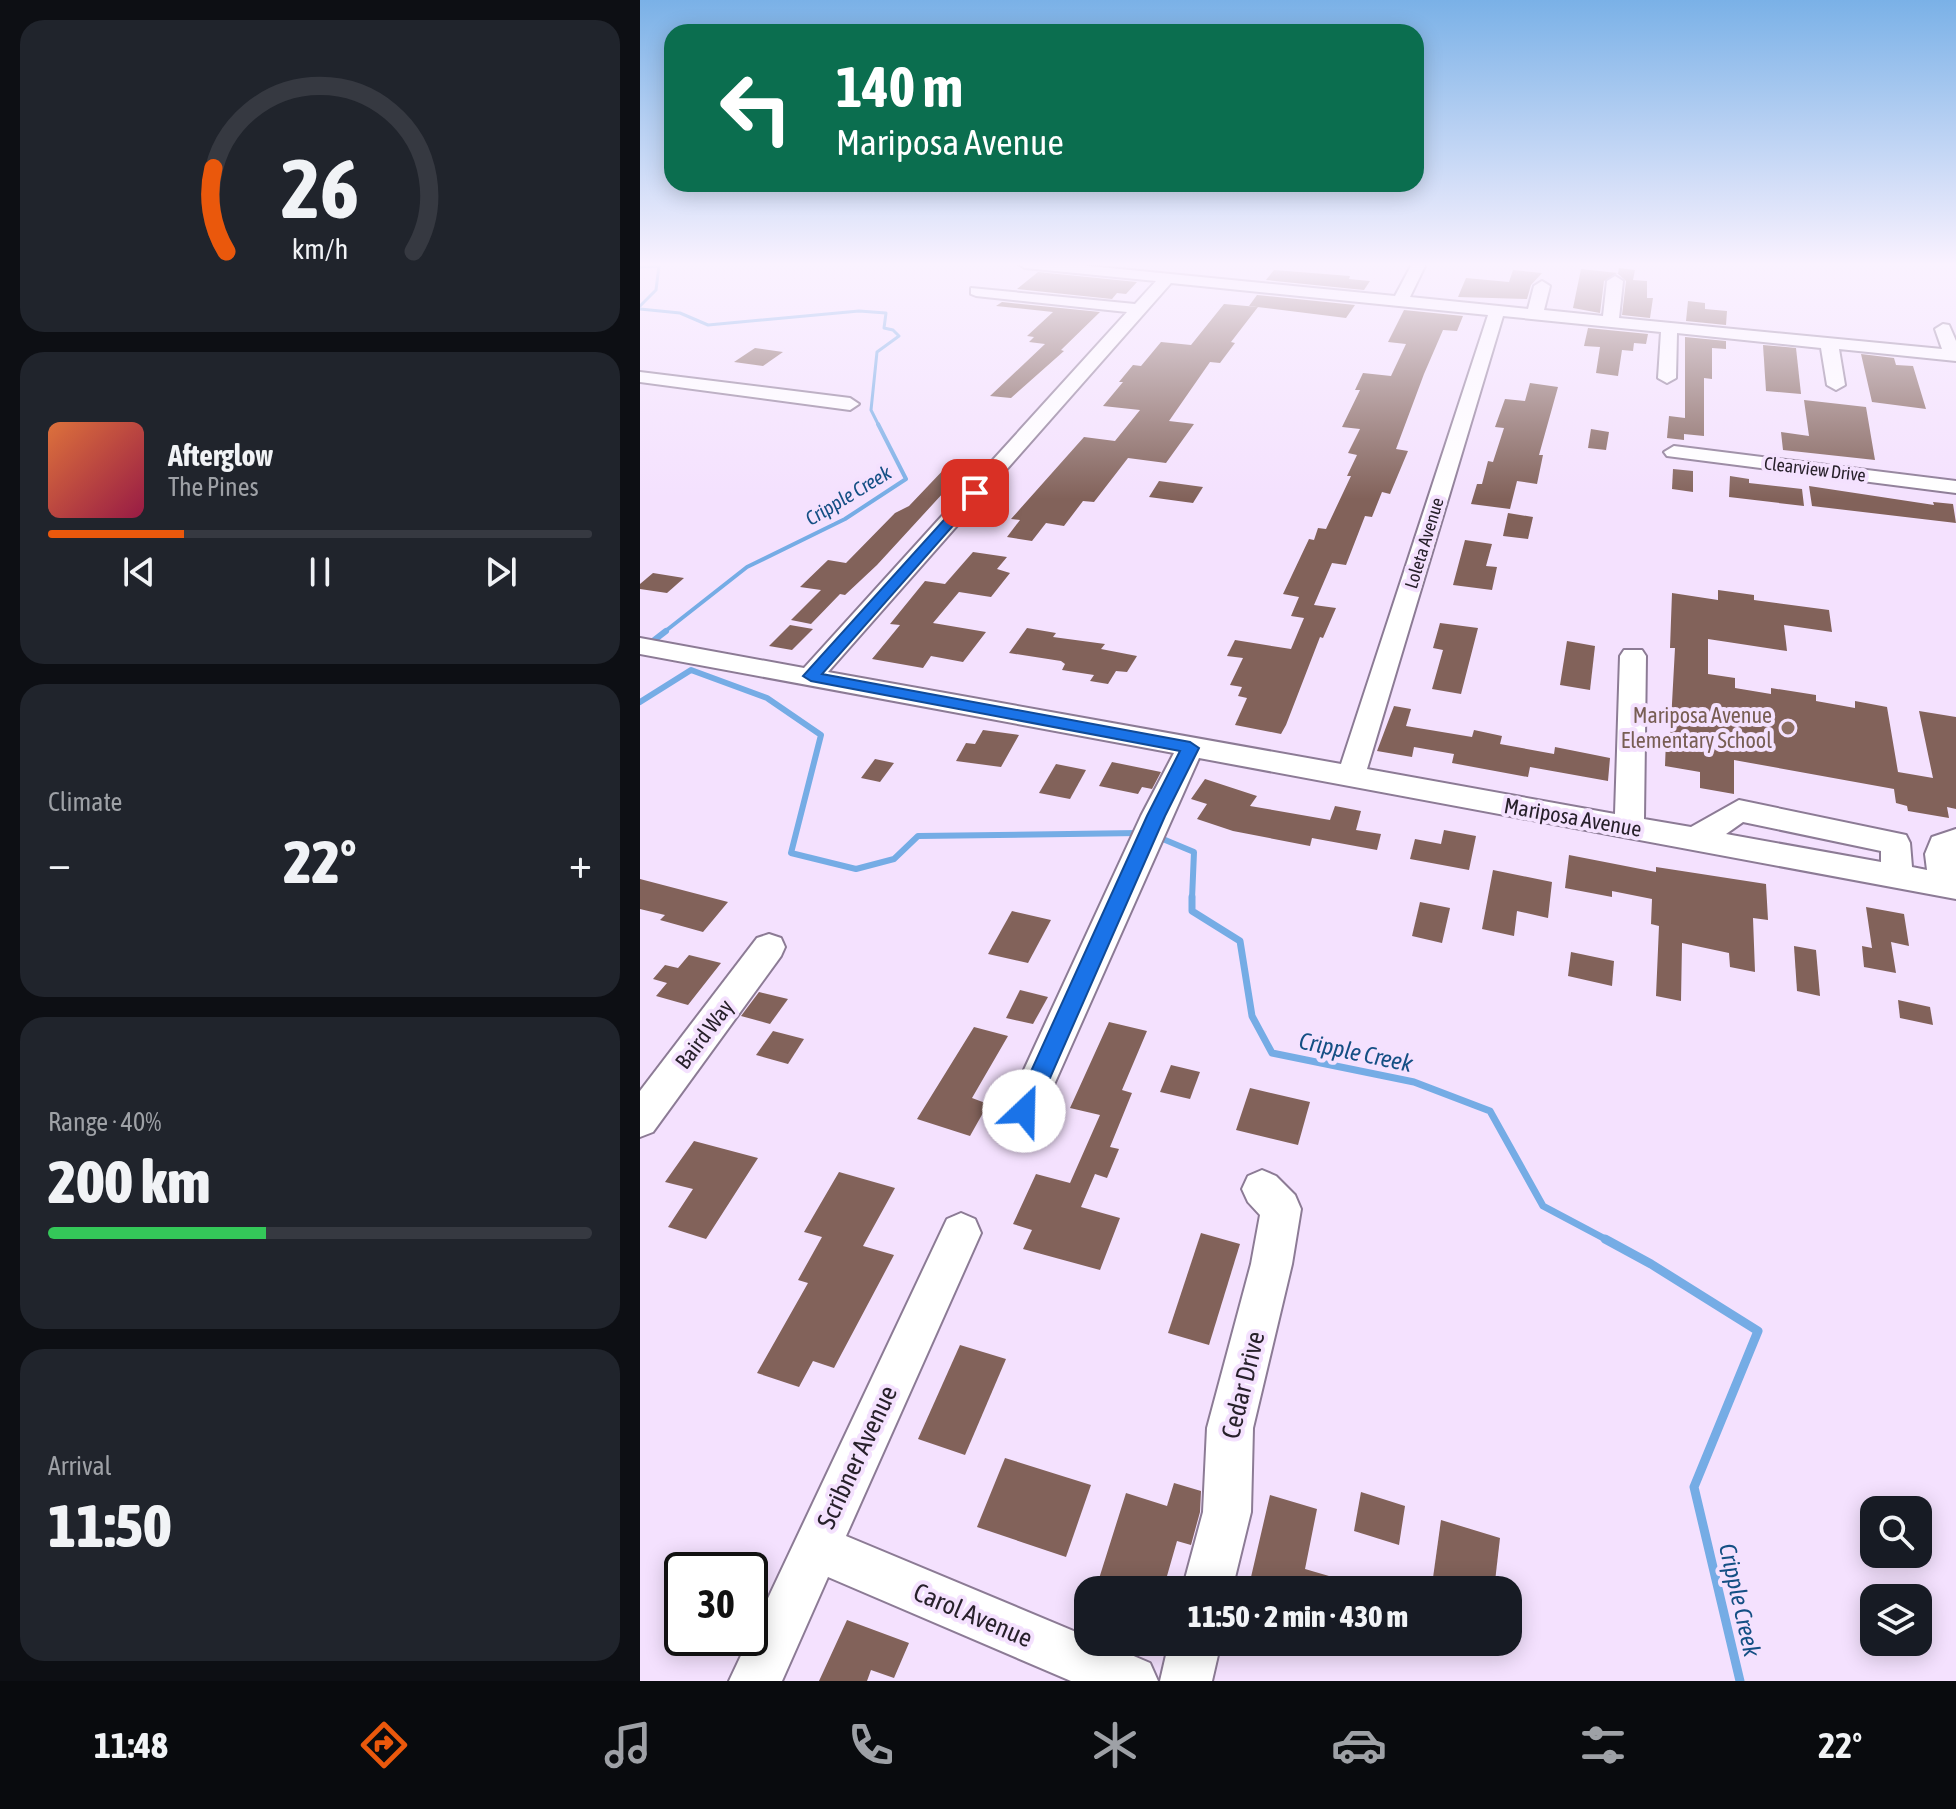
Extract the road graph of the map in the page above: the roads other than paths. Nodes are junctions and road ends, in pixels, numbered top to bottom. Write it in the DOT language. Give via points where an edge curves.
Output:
graph roads {
  1 [pos="1110,342"];
  2 [pos="1487,342"];
  3 [pos="1668,342"];
  4 [pos="1823,342"];
  5 [pos="1829,343"];
  6 [pos="1954,356"];
  7 [pos="640,377"];
  8 [pos="1667,378"];
  9 [pos="661,379"];
  10 [pos="1836,385"];
  11 [pos="640,393"];
  12 [pos="850,404"];
  13 [pos="1674,452"];
  14 [pos="1956,487"];
  15 [pos="640,646"];
  16 [pos="1633,656"];
  17 [pos="811,676"];
  18 [pos="1190,748"];
  19 [pos="1351,776"];
  20 [pos="1629,827"];
  21 [pos="1956,840"];
  22 [pos="1951,886"];
  23 [pos="769,947"];
  24 [pos="1024,1111"];
  25 [pos="640,1120"];
  26 [pos="1262,1189"];
  27 [pos="961,1233"];
  28 [pos="815,1547"];
  29 [pos="1210,1576"];
  30 [pos="1192,1656"];
  31 [pos="755,1681"];
  32 [pos="1132,1681"];
  33 [pos="1186,1681"];
  1 -- 17 [label="street"];
  2 -- 19 [label="street, Loleta Avenue"];
  3 -- 8 [label="street"];
  4 -- 5 [label="street"];
  5 -- 6 [label="street"];
  5 -- 10 [label="street"];
  7 -- 9 [label="street"];
  9 -- 11 [label="street"];
  9 -- 12 [label="street"];
  13 -- 14 [label="street, Clearview Drive"];
  15 -- 17 [label="street, Mariposa Avenue"];
  16 -- 20 [label="street"];
  17 -- 18 [label="street, Mariposa Avenue"];
  18 -- 19 [label="street, Mariposa Avenue"];
  18 -- 24 [label="street"];
  19 -- 20 [label="street, Mariposa Avenue"];
  20 -- 22 [label="street, Mariposa Avenue" via="1695,839 1739,811 1895,843 1898,877"];
  21 -- 22 [label="street" via="1943,845 1940,854"];
  23 -- 25 [label="street, Baird Way"];
  26 -- 29 [label="street, Cedar Drive" via="1281,1209 1278,1235 1230,1428 1228,1503"];
  27 -- 28 [label="street, Scribner Avenue"];
  28 -- 31 [label="street, Scribner Avenue"];
  28 -- 32 [label="street, Carol Avenue"];
  30 -- 33 [label="street"];
}
